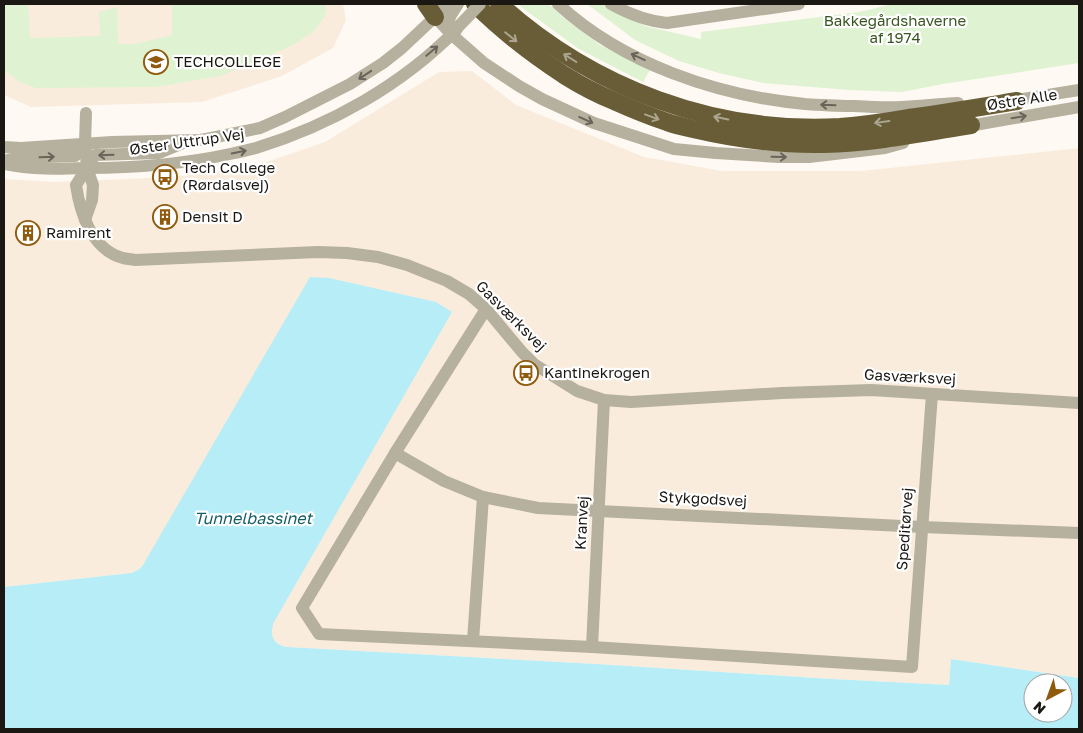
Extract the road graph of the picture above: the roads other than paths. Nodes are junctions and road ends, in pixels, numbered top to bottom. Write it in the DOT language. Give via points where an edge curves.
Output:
graph roads {
  1 [pos="458,4"];
  2 [pos="474,4"];
  3 [pos="480,4"];
  4 [pos="500,4"];
  5 [pos="558,4"];
  6 [pos="611,4"];
  7 [pos="800,4"];
  8 [pos="437,9"];
  9 [pos="725,9"];
  10 [pos="456,30"];
  11 [pos="1079,90"];
  12 [pos="1017,100"];
  13 [pos="1079,107"];
  14 [pos="86,113"];
  15 [pos="971,125"];
  16 [pos="188,141"];
  17 [pos="85,143"];
  18 [pos="4,147"];
  19 [pos="4,163"];
  20 [pos="87,168"];
  21 [pos="486,310"];
  22 [pos="932,394"];
  23 [pos="604,400"];
  24 [pos="1079,403"];
  25 [pos="395,453"];
  26 [pos="483,497"];
  27 [pos="599,510"];
  28 [pos="922,527"];
  29 [pos="1079,534"];
  30 [pos="473,641"];
  31 [pos="592,647"];
  1 -- 10 [label="street" via="448,26"];
  2 -- 10 [label="highway, bridge"];
  2 -- 15 [label="highway, one-way" via="509,36 565,76 600,95 668,123 740,139 822,144 854,143"];
  3 -- 10 [label="street, Øster Uttrup Vej, bridge"];
  12 -- 4 [label="highway, one-way" via="839,127 736,121 668,104 604,77 545,41"];
  12 -- 5 [label="street, Østre Alle, one-way" via="900,107 824,105 732,92 668,71 617,47"];
  6 -- 9 [label="street" via="635,16 667,23"];
  7 -- 9 [label="street"];
  8 -- 10 [label="street, Østre Alle"];
  8 -- 16 [label="street, Øster Uttrup Vej, one-way" via="402,48 350,84 260,128"];
  10 -- 15 [label="street, Østre Alle, one-way" via="484,63 519,86 594,123 674,149 809,157 885,148"];
  20 -- 10 [label="street, Øster Uttrup Vej, one-way" via="191,161 255,148 298,132 334,117 384,88"];
  11 -- 12 [label="street, Østre Alle"];
  15 -- 13 [label="street, Østre Alle, one-way"];
  14 -- 17 [label="street"];
  16 -- 17 [label="street, Øster Uttrup Vej"];
  16 -- 20 [label="street, one-way" via="159,153 95,155"];
  17 -- 18 [label="street, Øster Uttrup Vej"];
  19 -- 17 [label="street, one-way" via="16,158 75,156"];
  17 -- 20 [label="street"];
  19 -- 20 [label="street, Øster Uttrup Vej" via="58,169"];
  20 -- 21 [label="street, Gasværksvej" via="76,185 85,220 100,244 122,258 318,252 378,257 447,281 469,294"];
  21 -- 23 [label="street, Gasværksvej" via="534,364 577,391"];
  21 -- 25 [label="street"];
  22 -- 23 [label="street, Gasværksvej" via="871,390 631,402"];
  22 -- 24 [label="street, Gasværksvej"];
  22 -- 28 [label="street, Speditørvej"];
  23 -- 27 [label="street, Kranvej"];
  25 -- 26 [label="street, Stykgodsvej" via="444,481"];
  25 -- 30 [label="street" via="302,608 319,634"];
  26 -- 27 [label="street, Stykgodsvej" via="538,508"];
  26 -- 30 [label="street"];
  27 -- 28 [label="street, Stykgodsvej"];
  27 -- 31 [label="street, Kranvej"];
  28 -- 29 [label="street"];
  28 -- 31 [label="street, Speditørvej" via="912,667"];
  30 -- 31 [label="street"];
}
